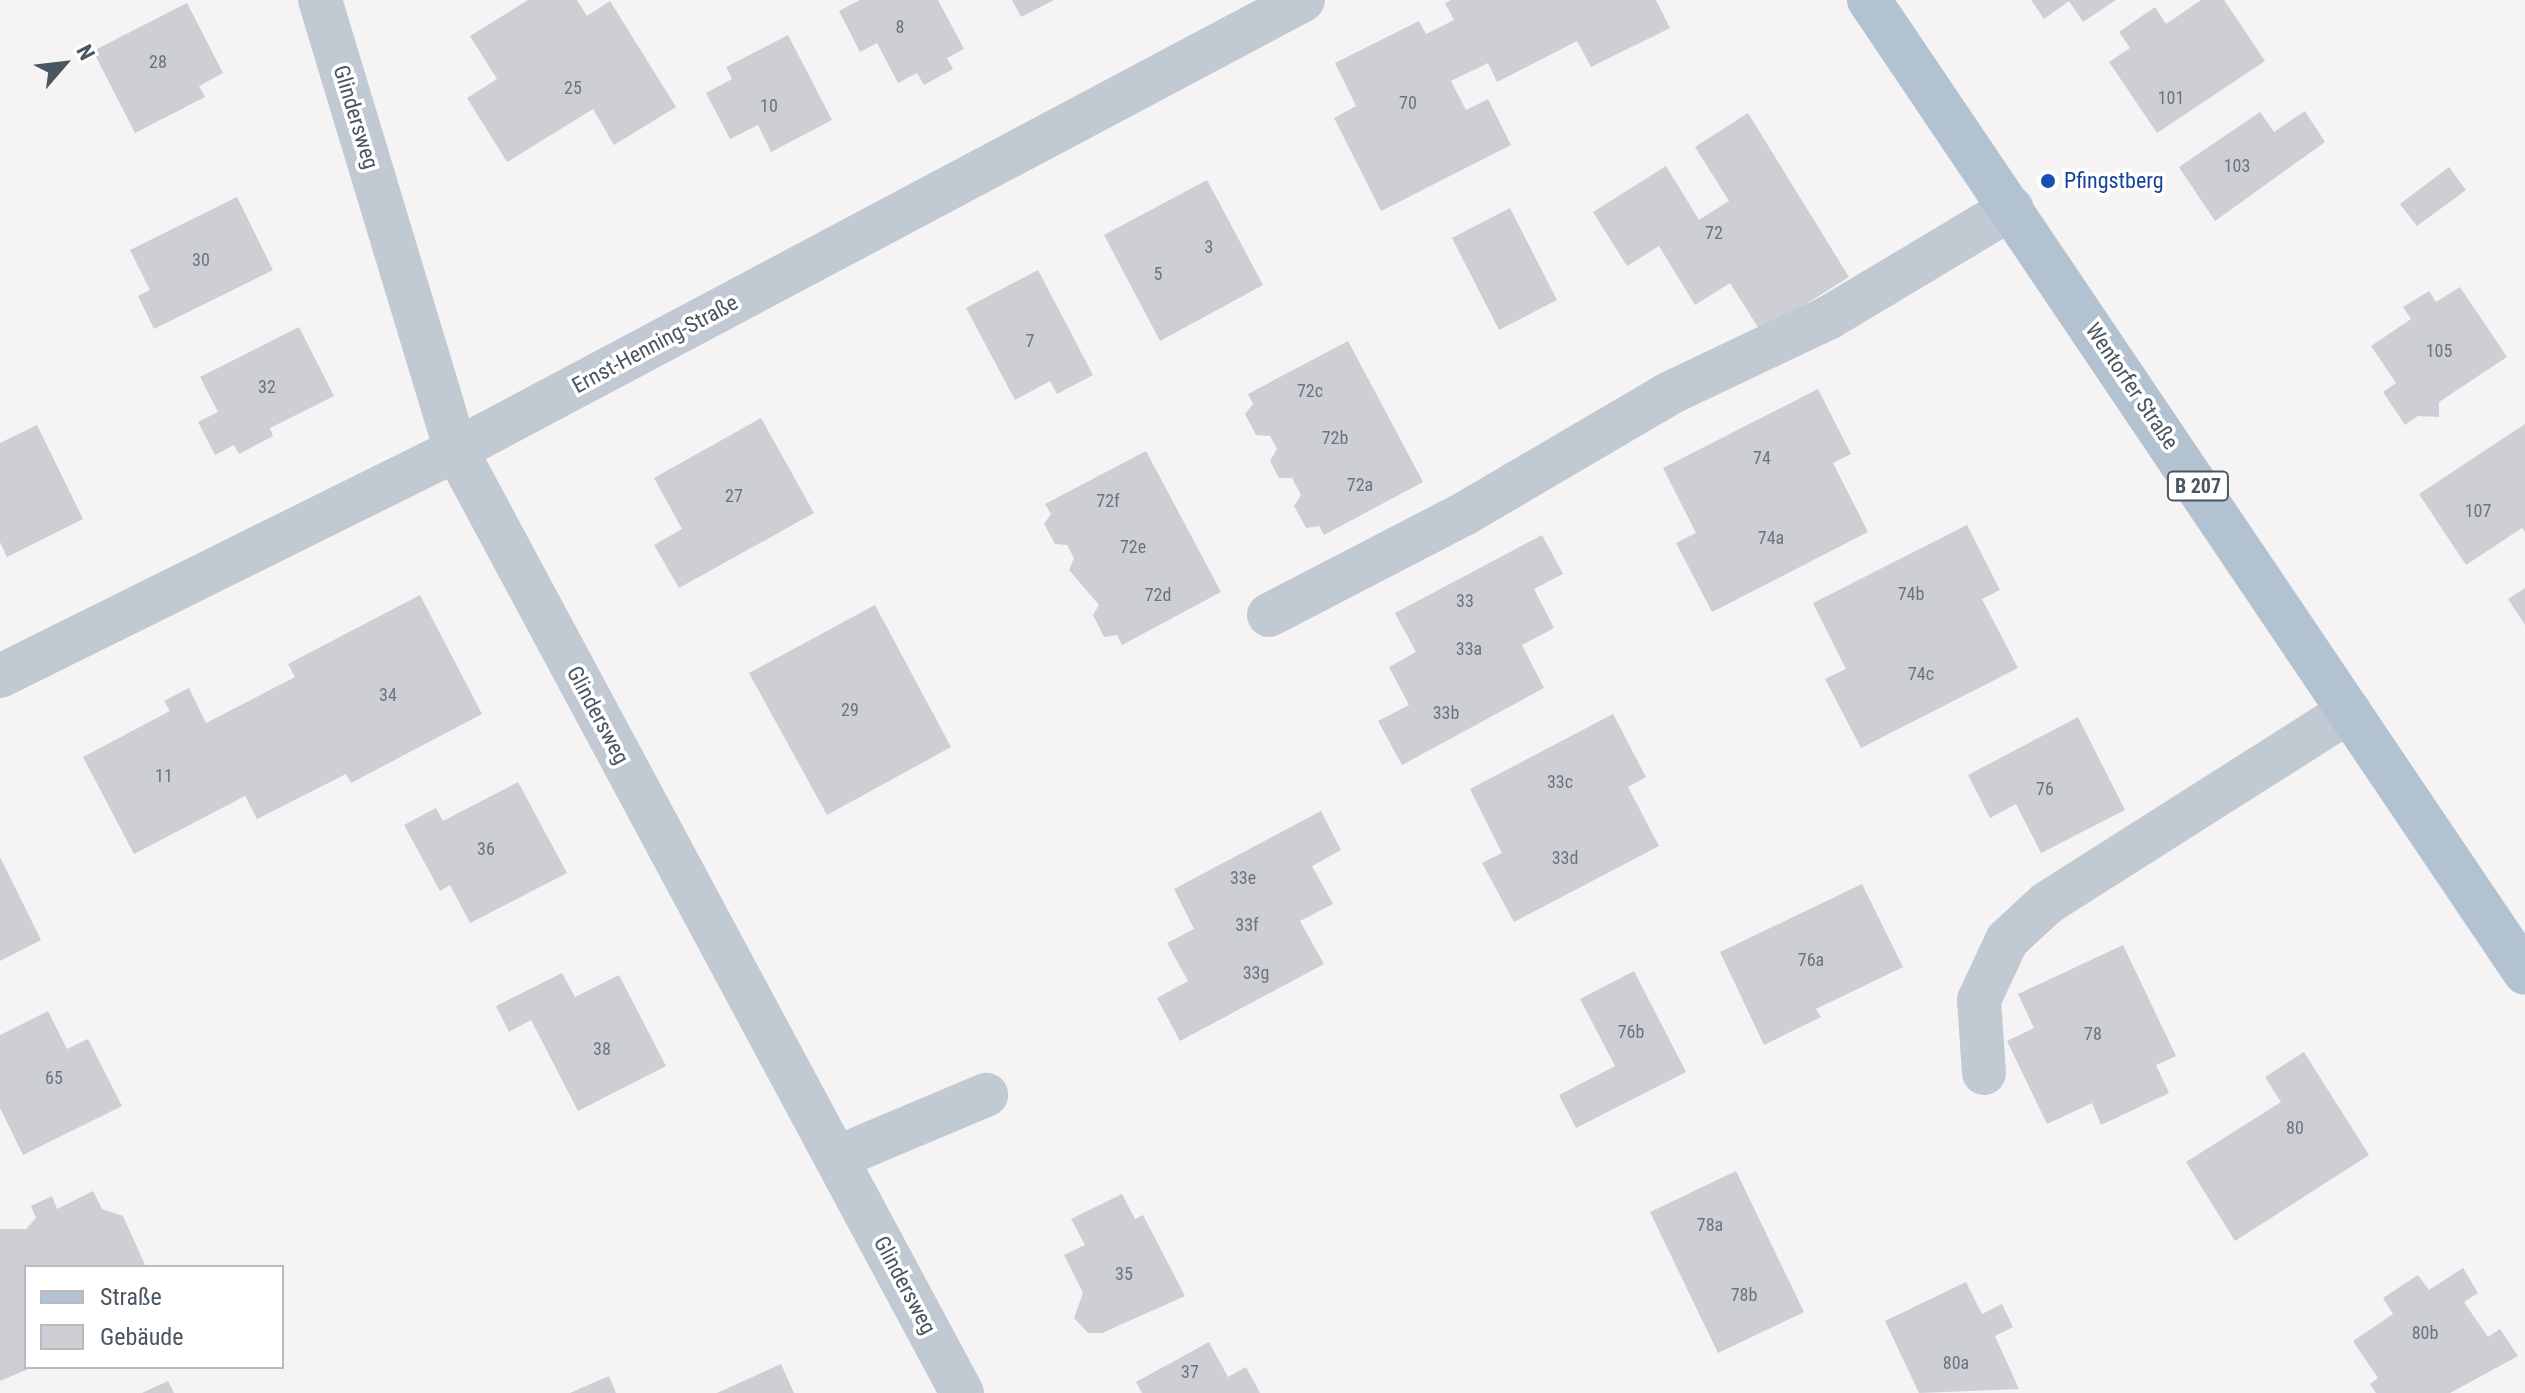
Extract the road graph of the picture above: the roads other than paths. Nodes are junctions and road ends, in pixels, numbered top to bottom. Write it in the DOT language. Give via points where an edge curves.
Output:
graph roads {
  1 [pos="320,0"];
  2 [pos="1303,0"];
  3 [pos="1869,0"];
  4 [pos="2012,208"];
  5 [pos="456,450"];
  6 [pos="1269,615"];
  7 [pos="0,676"];
  8 [pos="2349,711"];
  9 [pos="2525,973"];
  10 [pos="1984,1073"];
  11 [pos="986,1095"];
  12 [pos="836,1158"];
  13 [pos="962,1393"];
  1 -- 5 [label="street, Glindersweg"];
  2 -- 5 [label="street, Ernst-Henning-Straße"];
  3 -- 4 [label="main road, Wentorfer Straße / B 207"];
  4 -- 6 [label="street" via="1828,318 1670,393 1464,514"];
  4 -- 8 [label="main road, Wentorfer Straße / B 207"];
  5 -- 7 [label="street, Ernst-Henning-Straße"];
  5 -- 12 [label="street, Glindersweg"];
  8 -- 9 [label="main road, Wentorfer Straße / B 207"];
  8 -- 10 [label="street" via="2047,903 2007,940 1979,1000"];
  11 -- 12 [label="street"];
  12 -- 13 [label="street, Glindersweg"];
}
